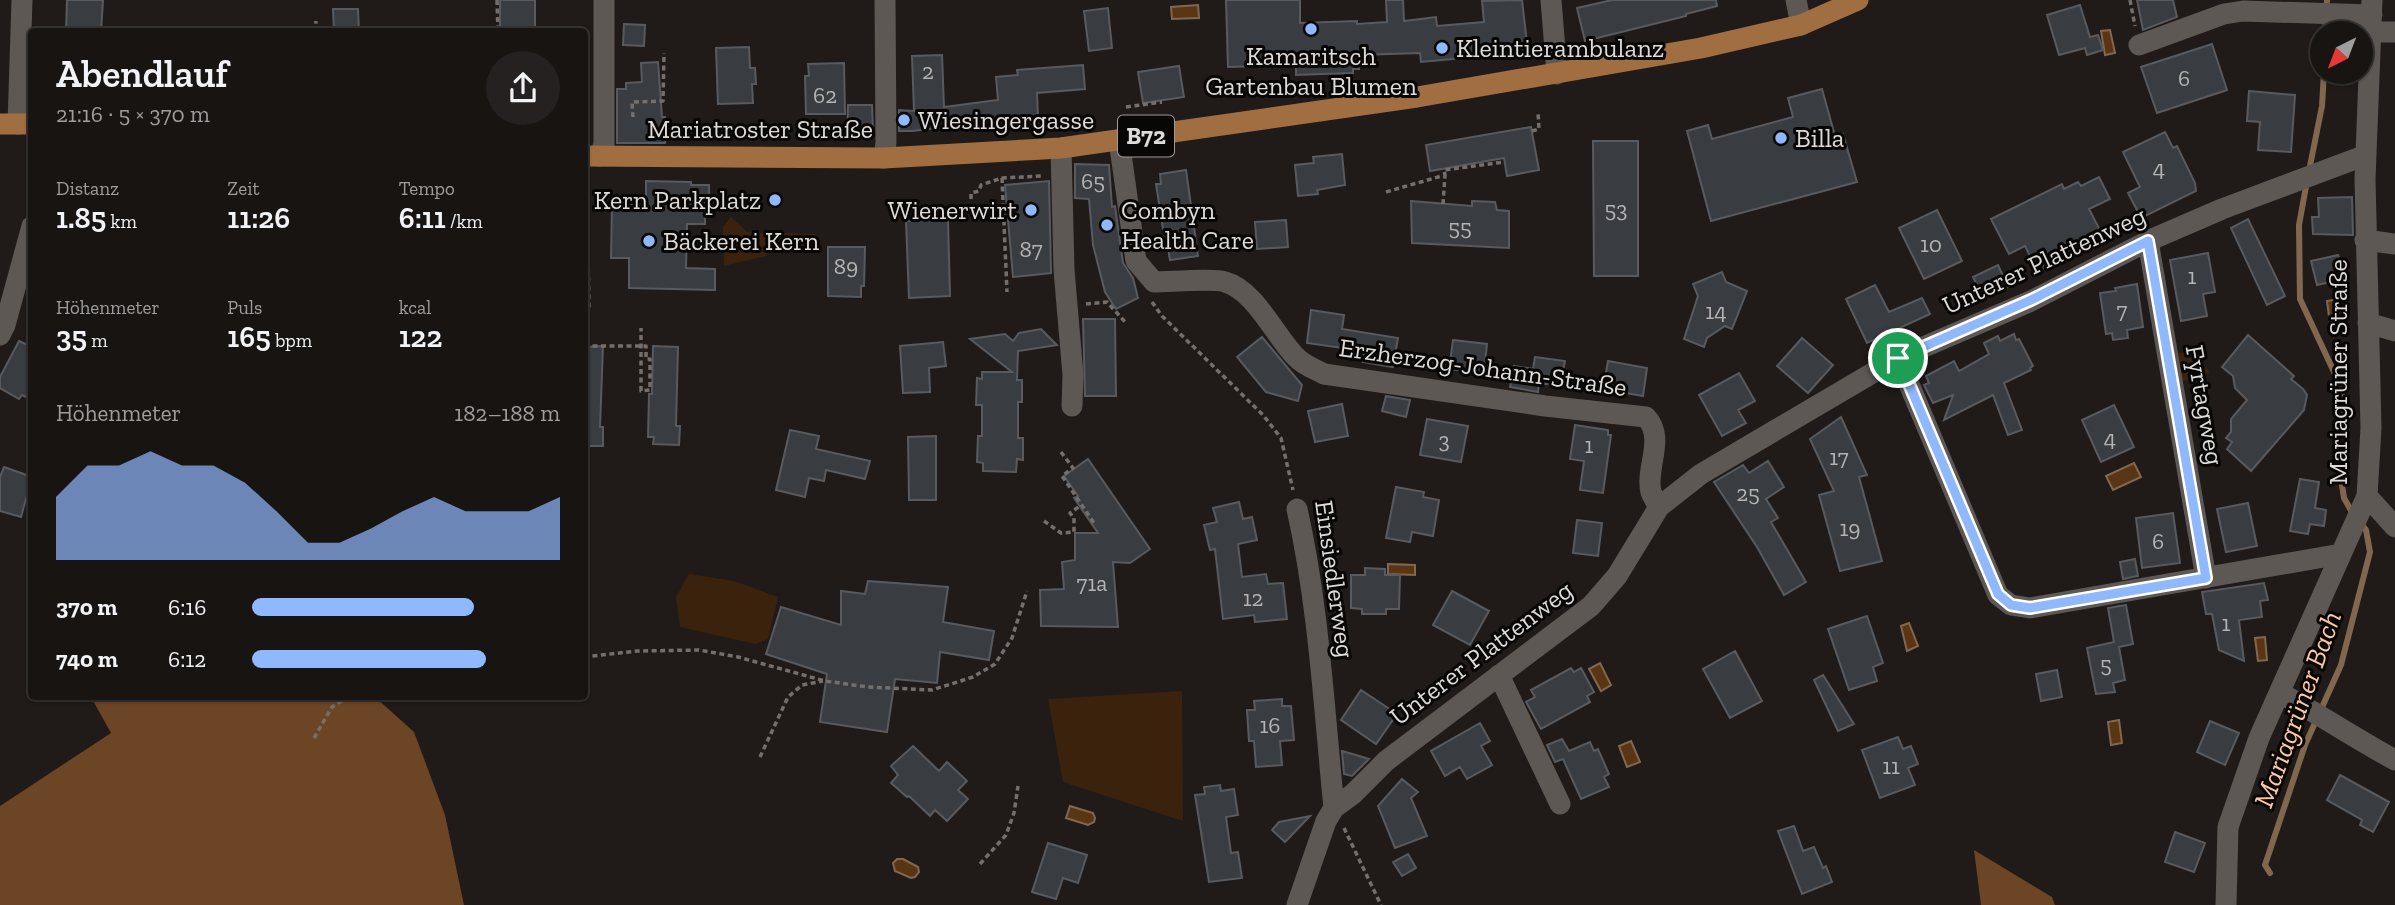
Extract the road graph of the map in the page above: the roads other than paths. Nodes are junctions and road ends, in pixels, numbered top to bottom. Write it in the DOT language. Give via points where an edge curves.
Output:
graph roads {
  1 [pos="22,0"];
  2 [pos="604,0"];
  3 [pos="885,0"];
  4 [pos="1551,0"];
  5 [pos="1796,0"];
  6 [pos="1858,0"];
  7 [pos="2372,16"];
  8 [pos="1801,25"];
  9 [pos="2395,32"];
  10 [pos="2139,45"];
  11 [pos="1557,74"];
  12 [pos="16,124"];
  13 [pos="1119,140"];
  14 [pos="1061,148"];
  15 [pos="2366,155"];
  16 [pos="592,156"];
  17 [pos="884,158"];
  18 [pos="28,238"];
  19 [pos="2365,240"];
  20 [pos="2148,241"];
  21 [pos="2395,244"];
  22 [pos="6,301"];
  23 [pos="2368,323"];
  24 [pos="2395,331"];
  25 [pos="0,335"];
  26 [pos="1898,358"];
  27 [pos="1072,406"];
  28 [pos="1659,507"];
  29 [pos="1297,509"];
  30 [pos="2361,511"];
  31 [pos="2395,527"];
  32 [pos="2341,554"];
  33 [pos="2206,578"];
  34 [pos="1499,675"];
  35 [pos="2280,693"];
  36 [pos="2395,760"];
  37 [pos="1560,804"];
  38 [pos="1334,808"];
  39 [pos="1297,905"];
  40 [pos="2226,905"];
  1 -- 12 [label="street"];
  2 -- 16 [label="street" via="604,144"];
  3 -- 17 [label="street"];
  4 -- 11 [label="street"];
  5 -- 8 [label="street"];
  6 -- 8 [label="main road, Mariatroster Straße / B72"];
  7 -- 9 [label="street"];
  7 -- 10 [label="street" via="2243,11"];
  7 -- 15 [label="street, Mariagrüner Straße"];
  8 -- 11 [label="main road, Mariatroster Straße / B72"];
  11 -- 13 [label="main road, Mariatroster Straße / B72"];
  13 -- 14 [label="main road, Mariatroster Straße / B72"];
  13 -- 28 [label="street, Erzherzog-Johann-Straße" via="1136,261 1154,282 1224,281 1258,307 1298,360 1324,374 1646,417 1655,434 1651,491"];
  14 -- 17 [label="main road, Mariatroster Straße / B72"];
  14 -- 27 [label="street"];
  15 -- 19 [label="street, Mariagrüner Straße"];
  15 -- 20 [label="street, Unterer Plattenweg"];
  16 -- 17 [label="main road, Mariatroster Straße / B72"];
  18 -- 22 [label="street"];
  19 -- 21 [label="street"];
  19 -- 23 [label="street, Mariagrüner Straße"];
  20 -- 26 [label="street, Unterer Plattenweg" via="2031,300"];
  20 -- 33 [label="street, Fyrtagweg"];
  22 -- 25 [label="street"];
  23 -- 24 [label="street"];
  23 -- 30 [label="street, Mariagrüner Straße" via="2371,428"];
  26 -- 28 [label="street, Unterer Plattenweg" via="1701,474"];
  26 -- 33 [label="street" via="1998,594 2011,605 2030,608"];
  28 -- 34 [label="street, Unterer Plattenweg" via="1617,576 1591,606"];
  29 -- 38 [label="street, Einsiedlerweg" via="1306,549"];
  30 -- 31 [label="street"];
  30 -- 32 [label="street, Mariagrüner Straße"];
  32 -- 33 [label="street"];
  32 -- 35 [label="street, Mariagrüner Straße"];
  34 -- 37 [label="street"];
  34 -- 38 [label="street, Unterer Plattenweg" via="1386,761"];
  35 -- 36 [label="street"];
  35 -- 40 [label="street, Mariagrüner Straße" via="2228,827"];
  38 -- 39 [label="street, Unterer Plattenweg" via="1325,821"];
}
